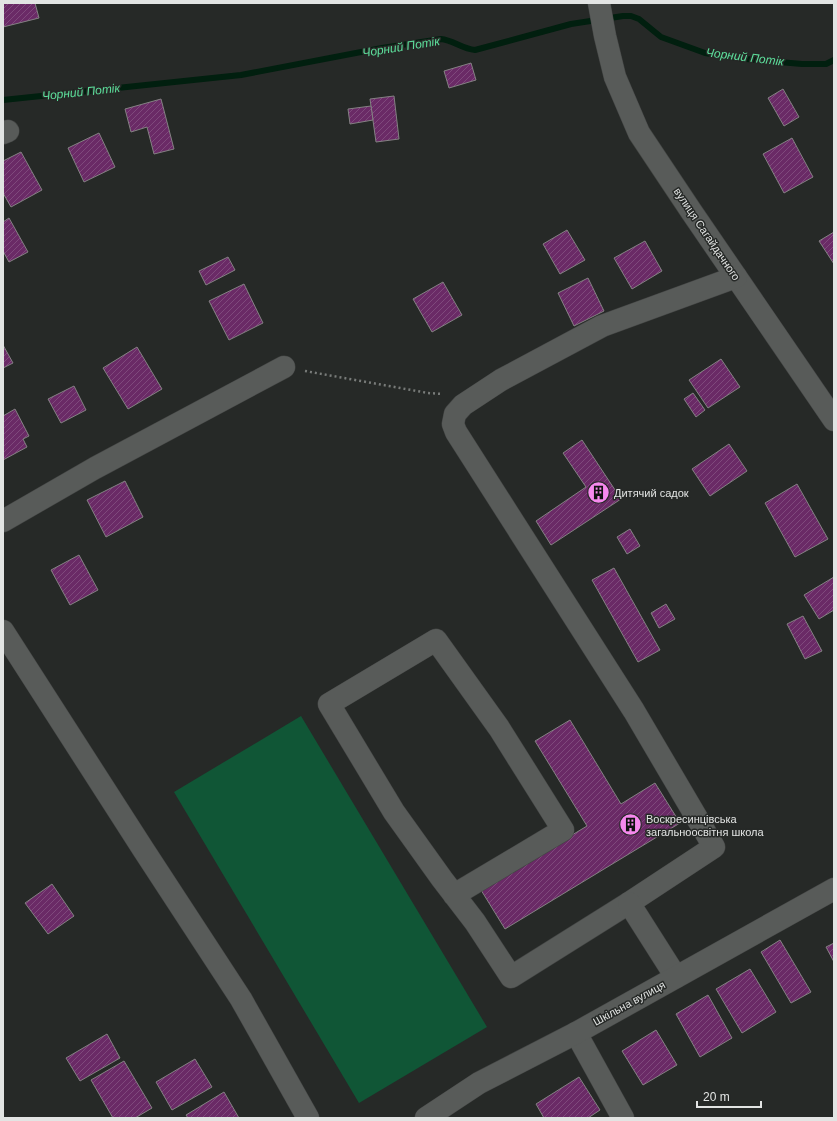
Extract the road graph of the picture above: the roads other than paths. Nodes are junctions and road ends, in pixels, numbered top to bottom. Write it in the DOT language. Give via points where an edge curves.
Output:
graph roads {
  1 [pos="599,3"];
  2 [pos="736,277"];
  3 [pos="284,367"];
  4 [pos="834,418"];
  5 [pos="3,521"];
  6 [pos="3,631"];
  7 [pos="834,889"];
  8 [pos="454,895"];
  9 [pos="629,903"];
  10 [pos="676,977"];
  11 [pos="576,1033"];
  12 [pos="308,1118"];
  13 [pos="426,1118"];
  14 [pos="623,1118"];
  1 -- 2 [label="street, вулиця Сагайдачного" via="615,77 639,133"];
  2 -- 4 [label="street, вулиця Сагайдачного"];
  2 -- 9 [label="street" via="602,326 474,397 455,414 453,424 634,711 714,846"];
  3 -- 5 [label="street" via="95,468"];
  6 -- 12 [label="street" via="241,998"];
  7 -- 10 [label="street, Шкільна вулиця"];
  8 -- 8 [label="street" via="394,812 329,704 436,640 499,728 563,830"];
  8 -- 9 [label="street" via="511,977"];
  9 -- 10 [label="street"];
  10 -- 11 [label="street, Шкільна вулиця"];
  11 -- 13 [label="street, Шкільна вулиця" via="479,1084"];
  11 -- 14 [label="street"];
}
